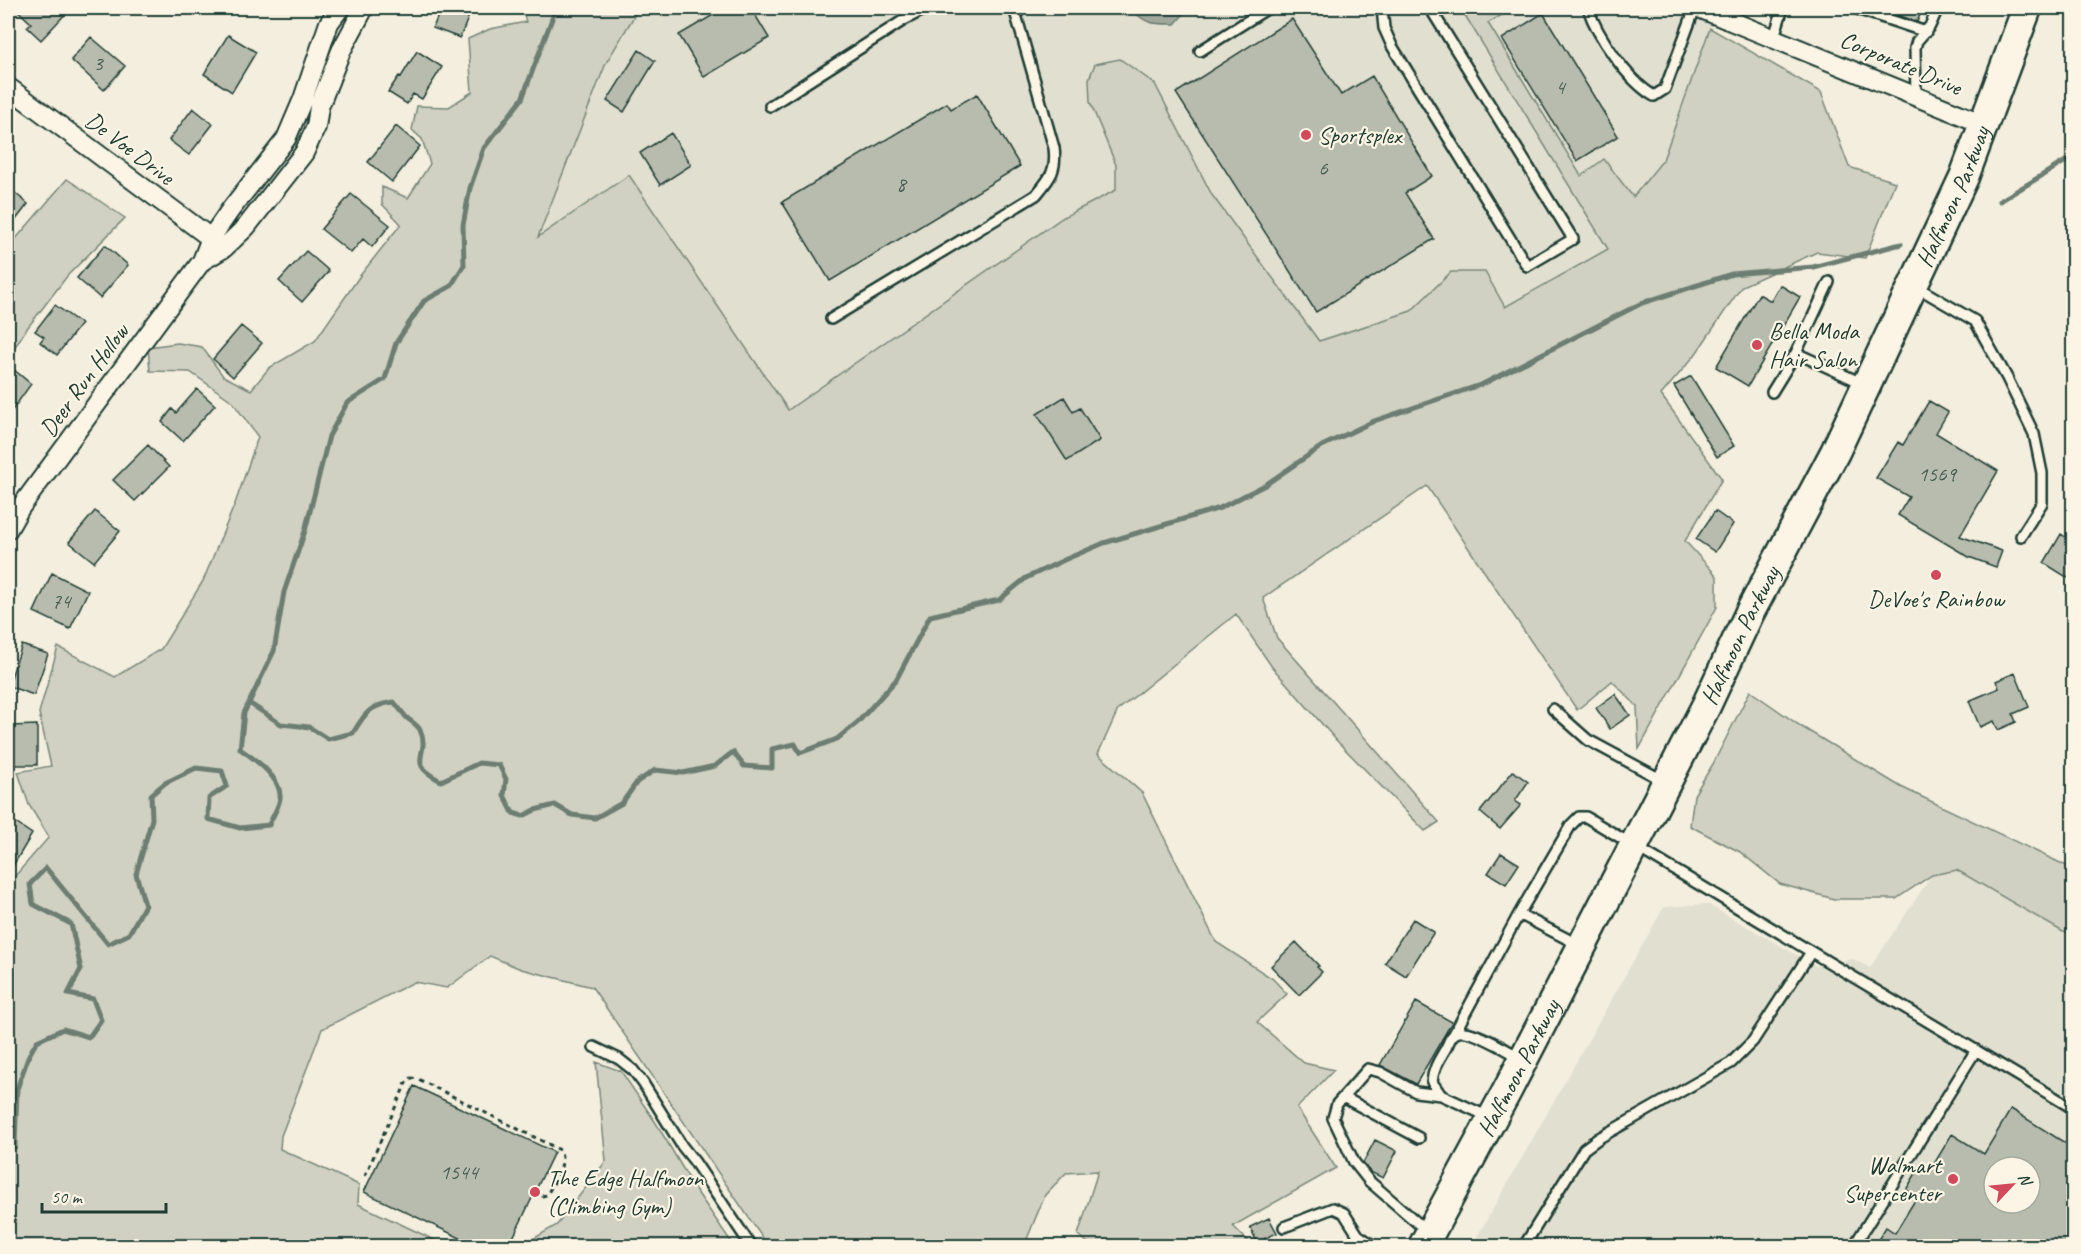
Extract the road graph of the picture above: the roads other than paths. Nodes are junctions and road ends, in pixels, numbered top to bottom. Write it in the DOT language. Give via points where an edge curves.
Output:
graph roads {
  1 [pos="340,8"];
  2 [pos="364,8"];
  3 [pos="927,8"];
  4 [pos="1014,8"];
  5 [pos="1268,8"];
  6 [pos="1382,8"];
  7 [pos="1430,8"];
  8 [pos="1588,8"];
  9 [pos="1697,8"];
  10 [pos="1783,8"];
  11 [pos="1854,8"];
  12 [pos="1938,8"];
  13 [pos="2027,8"];
  14 [pos="1926,32"];
  15 [pos="1774,37"];
  16 [pos="1200,51"];
  17 [pos="8,87"];
  18 [pos="1916,96"];
  19 [pos="311,103"];
  20 [pos="770,106"];
  21 [pos="1985,122"];
  22 [pos="217,243"];
  23 [pos="1829,282"];
  24 [pos="1913,284"];
  25 [pos="831,319"];
  26 [pos="1796,353"];
  27 [pos="1866,385"];
  28 [pos="1772,392"];
  29 [pos="8,529"];
  30 [pos="2021,536"];
  31 [pos="1553,709"];
  32 [pos="1666,782"];
  33 [pos="1633,846"];
  34 [pos="1520,914"];
  35 [pos="1581,946"];
  36 [pos="1811,952"];
  37 [pos="1454,1034"];
  38 [pos="594,1047"];
  39 [pos="1976,1050"];
  40 [pos="1523,1059"];
  41 [pos="1441,1095"];
  42 [pos="1343,1097"];
  43 [pos="2073,1109"];
  44 [pos="1491,1118"];
  45 [pos="1419,1138"];
  46 [pos="1284,1227"];
  47 [pos="1426,1240"];
  48 [pos="751,1246"];
  49 [pos="1374,1246"];
  50 [pos="1524,1246"];
  51 [pos="1854,1246"];
  1 -- 19 [label="street, Deer Run Hollow" via="329,23"];
  2 -- 19 [label="street, Deer Run Hollow"];
  3 -- 20 [label="lane"];
  4 -- 25 [label="lane" via="1054,148 1056,163 1050,178 1036,195"];
  5 -- 16 [label="lane"];
  6 -- 7 [label="lane" via="1384,28 1392,46 1527,266 1573,238"];
  8 -- 9 [label="lane" via="1608,48 1654,96 1665,89"];
  9 -- 15 [label="street, Corporate Drive"];
  10 -- 15 [label="lane"];
  11 -- 14 [label="lane"];
  12 -- 14 [label="lane"];
  13 -- 21 [label="main road, Halfmoon Parkway"];
  14 -- 18 [label="lane" via="1915,48"];
  15 -- 18 [label="street, Corporate Drive"];
  17 -- 22 [label="street, De Voe Drive"];
  18 -- 21 [label="street, Corporate Drive"];
  19 -- 22 [label="street, Deer Run Hollow" via="231,209"];
  21 -- 24 [label="main road, Halfmoon Parkway" via="1964,177"];
  22 -- 29 [label="street, Deer Run Hollow"];
  23 -- 26 [label="lane"];
  24 -- 27 [label="main road, Halfmoon Parkway"];
  24 -- 30 [label="lane" via="1975,321 2034,434 2042,473 2042,503"];
  26 -- 27 [label="lane"];
  26 -- 28 [label="lane"];
  27 -- 32 [label="main road, Halfmoon Parkway"];
  31 -- 32 [label="lane" via="1588,740"];
  32 -- 33 [label="main road, Halfmoon Parkway"];
  33 -- 34 [label="lane" via="1586,817 1579,817 1570,825"];
  33 -- 35 [label="main road, Halfmoon Parkway"];
  33 -- 36 [label="lane"];
  34 -- 35 [label="lane"];
  34 -- 37 [label="lane"];
  35 -- 40 [label="main road, Halfmoon Parkway"];
  36 -- 39 [label="lane"];
  36 -- 50 [label="lane" via="1753,1041 1731,1063 1584,1149"];
  37 -- 40 [label="lane" via="1467,1031"];
  37 -- 41 [label="lane" via="1433,1070 1432,1082"];
  38 -- 48 [label="lane" via="633,1070"];
  39 -- 43 [label="lane"];
  39 -- 51 [label="lane"];
  40 -- 44 [label="main road, Halfmoon Parkway"];
  41 -- 42 [label="lane" via="1416,1092 1368,1069"];
  41 -- 44 [label="lane"];
  42 -- 45 [label="lane"];
  42 -- 47 [label="lane" via="1333,1118 1354,1162"];
  44 -- 47 [label="main road, Halfmoon Parkway"];
  46 -- 49 [label="lane" via="1334,1208 1344,1213 1358,1235"];
}
